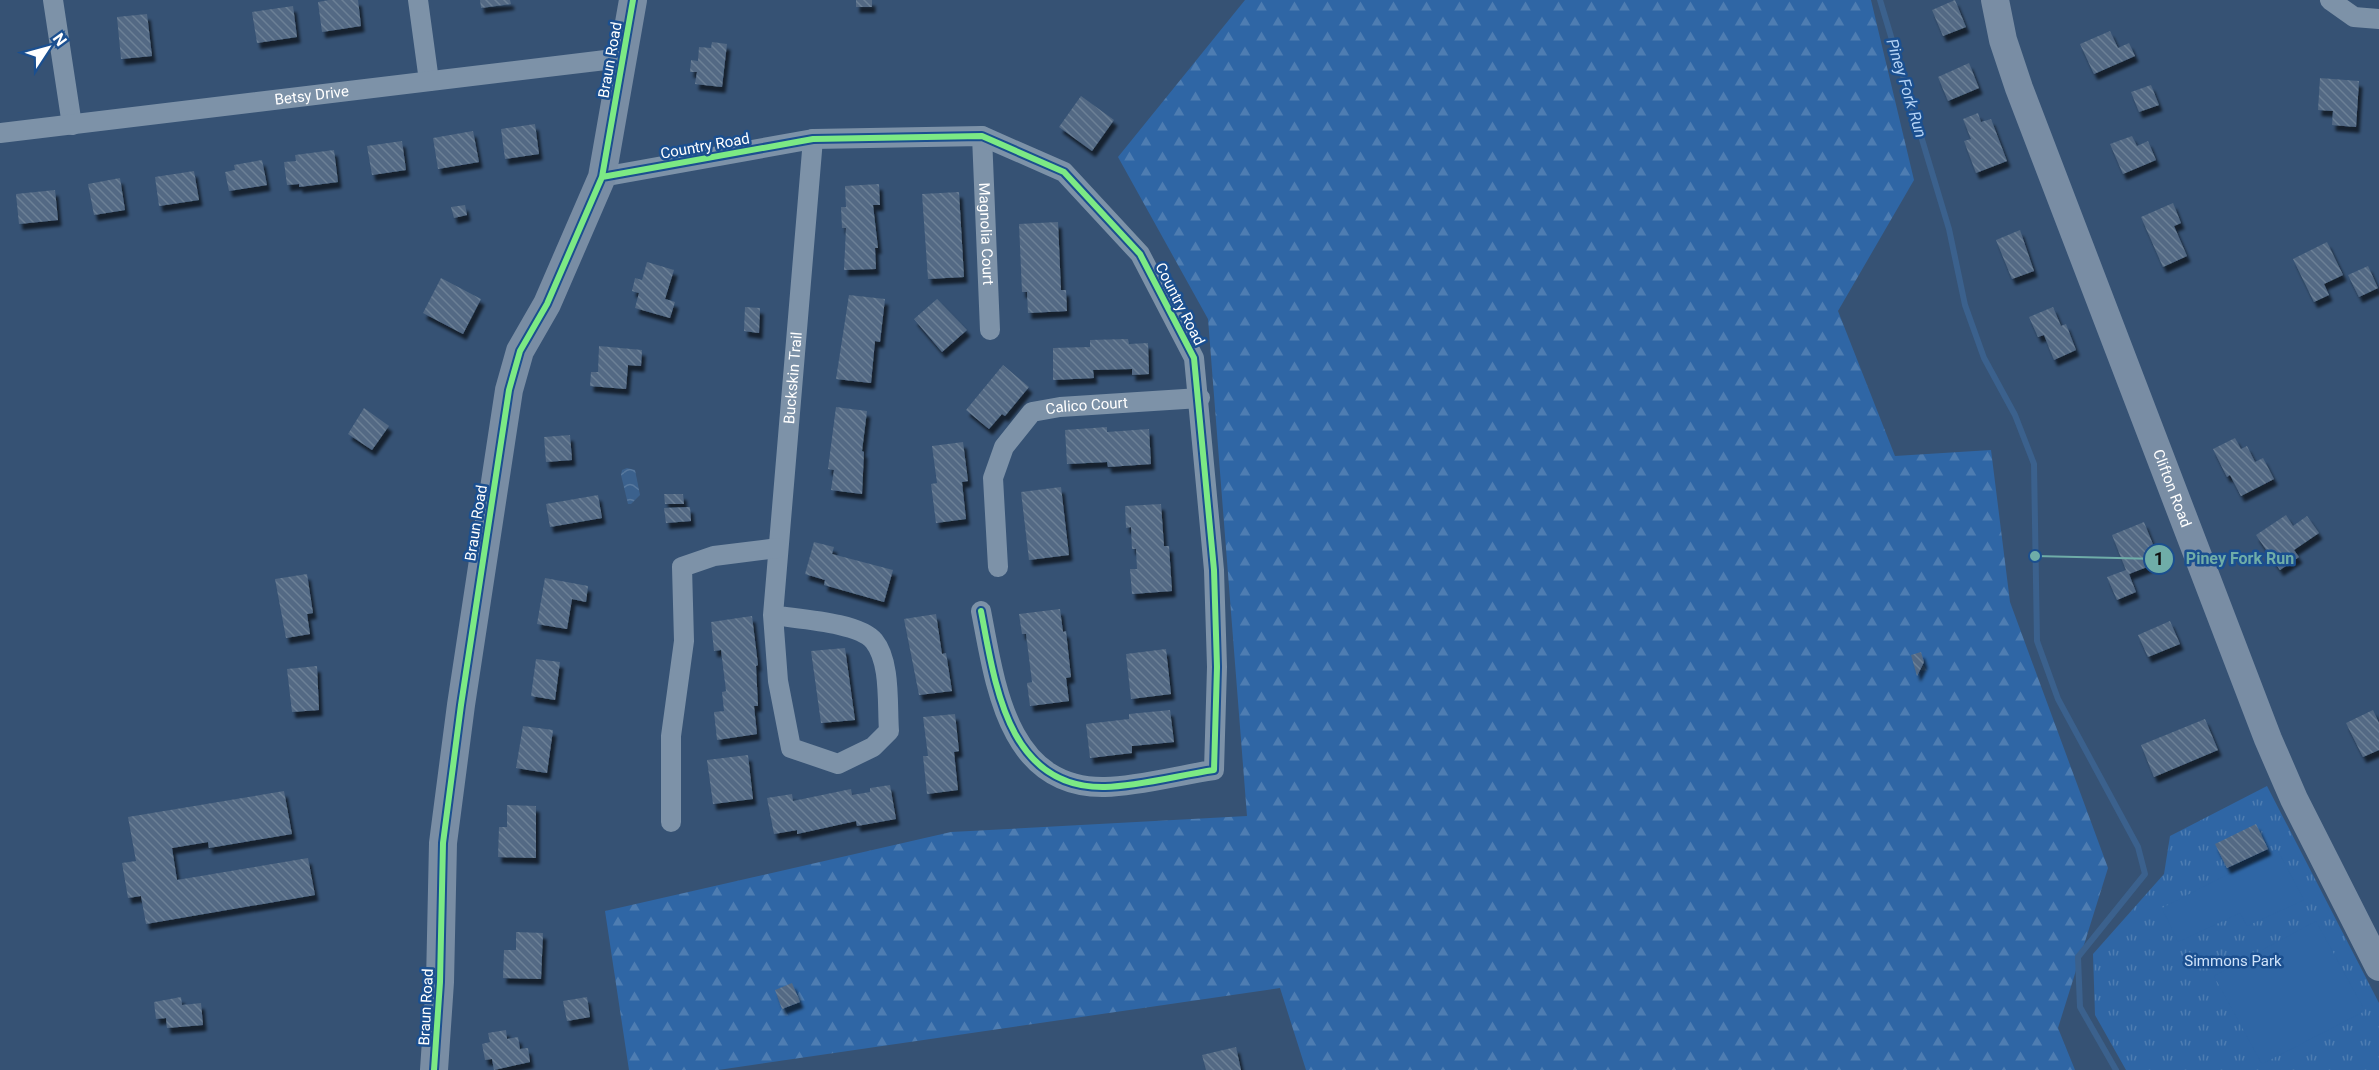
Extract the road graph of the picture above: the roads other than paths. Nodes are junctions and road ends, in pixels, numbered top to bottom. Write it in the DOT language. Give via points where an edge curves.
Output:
graph roads {
  1 [pos="53,0"];
  2 [pos="418,0"];
  3 [pos="633,0"];
  4 [pos="1995,0"];
  5 [pos="2330,0"];
  6 [pos="2379,19"];
  7 [pos="622,58"];
  8 [pos="429,81"];
  9 [pos="72,125"];
  10 [pos="0,134"];
  11 [pos="982,136"];
  12 [pos="813,140"];
  13 [pos="602,177"];
  14 [pos="990,330"];
  15 [pos="1200,398"];
  16 [pos="778,548"];
  17 [pos="998,567"];
  18 [pos="981,611"];
  19 [pos="773,615"];
  20 [pos="671,822"];
  21 [pos="2379,967"];
  22 [pos="434,1070"];
  1 -- 9 [label="street"];
  2 -- 8 [label="street"];
  3 -- 7 [label="street, Braun Road"];
  4 -- 21 [label="street, Clifton Road" via="2019,88 2248,689 2294,800"];
  5 -- 6 [label="street" via="2354,17"];
  7 -- 8 [label="street, Betsy Drive"];
  7 -- 13 [label="street, Braun Road"];
  8 -- 9 [label="street, Betsy Drive"];
  9 -- 10 [label="street, Betsy Drive"];
  11 -- 12 [label="street, Country Road"];
  11 -- 14 [label="street, Magnolia Court"];
  11 -- 15 [label="street, Country Road" via="1064,172 1140,254 1194,358"];
  12 -- 13 [label="street, Country Road"];
  12 -- 16 [label="street, Buckskin Trail"];
  13 -- 22 [label="street, Braun Road" via="547,304 520,351 509,390 443,843"];
  15 -- 17 [label="street, Calico Court" via="1032,412 1004,447 993,478"];
  15 -- 18 [label="street, Country Road" via="1218,667 1214,770 1105,787 1060,779 1032,757 1009,728 996,688"];
  16 -- 19 [label="street, Buckskin Trail"];
  16 -- 20 [label="street" via="714,556 682,567 684,641 670,736"];
  19 -- 19 [label="street, Buckskin Trail" via="778,681 791,748 838,764 873,747 889,731 884,664 874,640 852,628"];
}
